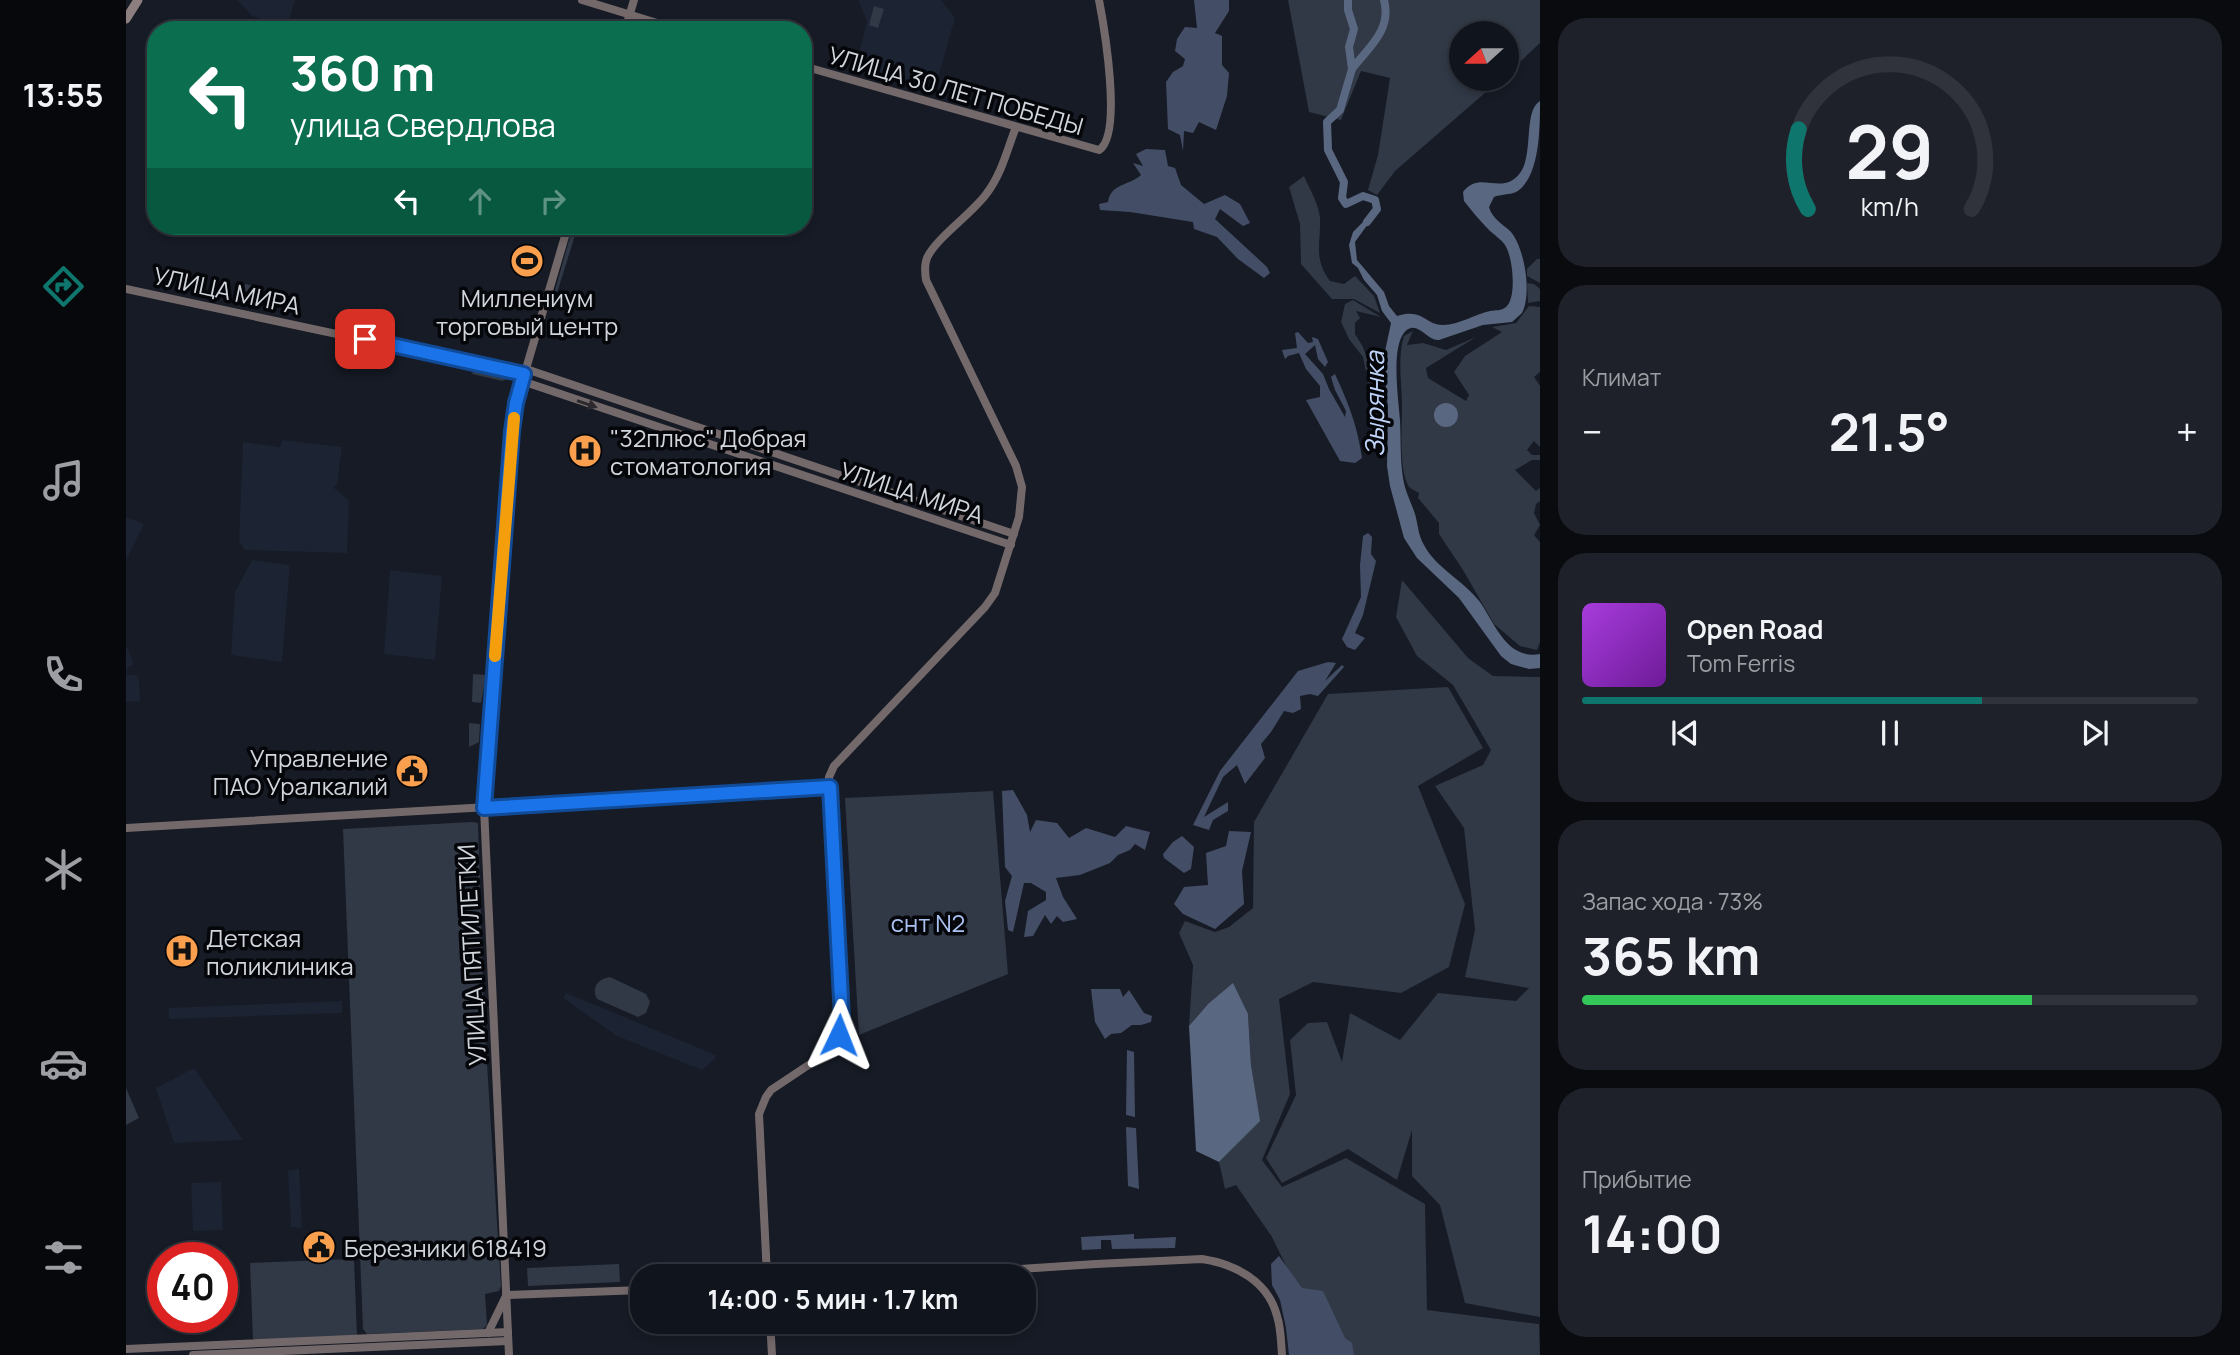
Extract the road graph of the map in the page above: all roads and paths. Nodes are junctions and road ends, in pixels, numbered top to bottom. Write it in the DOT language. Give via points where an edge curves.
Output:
graph roads {
  1 [pos="138,0"];
  2 [pos="582,0"];
  3 [pos="634,0"];
  4 [pos="1099,0"];
  5 [pos="630,14"];
  6 [pos="126,19"];
  7 [pos="628,21"];
  8 [pos="652,21"];
  9 [pos="812,69"];
  10 [pos="1016,127"];
  11 [pos="565,235"];
  12 [pos="126,289"];
  13 [pos="524,375"];
  14 [pos="1014,534"];
  15 [pos="1011,545"];
  16 [pos="830,787"];
  17 [pos="484,808"];
  18 [pos="126,828"];
  19 [pos="766,1264"];
  20 [pos="1036,1269"];
  21 [pos="630,1290"];
  22 [pos="506,1295"];
  23 [pos="770,1334"];
  24 [pos="483,1336"];
  25 [pos="508,1337"];
  26 [pos="378,1347"];
  27 [pos="126,1349"];
  28 [pos="362,1351"];
  29 [pos="193,1355"];
  30 [pos="509,1355"];
  31 [pos="772,1355"];
  32 [pos="1282,1355"];
  1 -- 6 [label="main road"];
  2 -- 5 [label="street"];
  3 -- 5 [label="street"];
  4 -- 10 [label="street, УЛИЦА 30 ЛЕТ ПОБЕДЫ" via="1111,115 1104,147 1099,150"];
  5 -- 7 [label="street"];
  5 -- 8 [label="street"];
  9 -- 10 [label="street, УЛИЦА 30 ЛЕТ ПОБЕДЫ"];
  10 -- 14 [label="street" via="988,192 932,250 925,270 1016,466 1022,502"];
  11 -- 13 [label="street, УЛИЦА ПЯТИЛЕТКИ"];
  12 -- 13 [label="street, УЛИЦА МИРА"];
  13 -- 14 [label="street, УЛИЦА МИРА"];
  13 -- 15 [label="street, УЛИЦА МИРА, one-way"];
  13 -- 17 [label="street, УЛИЦА ПЯТИЛЕТКИ" via="512,431"];
  14 -- 15 [label="street"];
  15 -- 16 [label="street" via="995,593 985,607 834,766"];
  16 -- 17 [label="street"];
  16 -- 19 [label="street" via="841,1029 828,1052 771,1090 759,1114"];
  17 -- 18 [label="street"];
  17 -- 22 [label="street, УЛИЦА ПЯТИЛЕТКИ"];
  20 -- 32 [label="street" via="1202,1259 1240,1269 1273,1304"];
  21 -- 22 [label="street"];
  22 -- 24 [label="street"];
  22 -- 25 [label="street, УЛИЦА ПЯТИЛЕТКИ"];
  23 -- 31 [label="street"];
  24 -- 25 [label="street"];
  24 -- 26 [label="street"];
  25 -- 30 [label="street, УЛИЦА ПЯТИЛЕТКИ"];
  26 -- 27 [label="street"];
  26 -- 28 [label="street"];
  28 -- 29 [label="street"];
}
